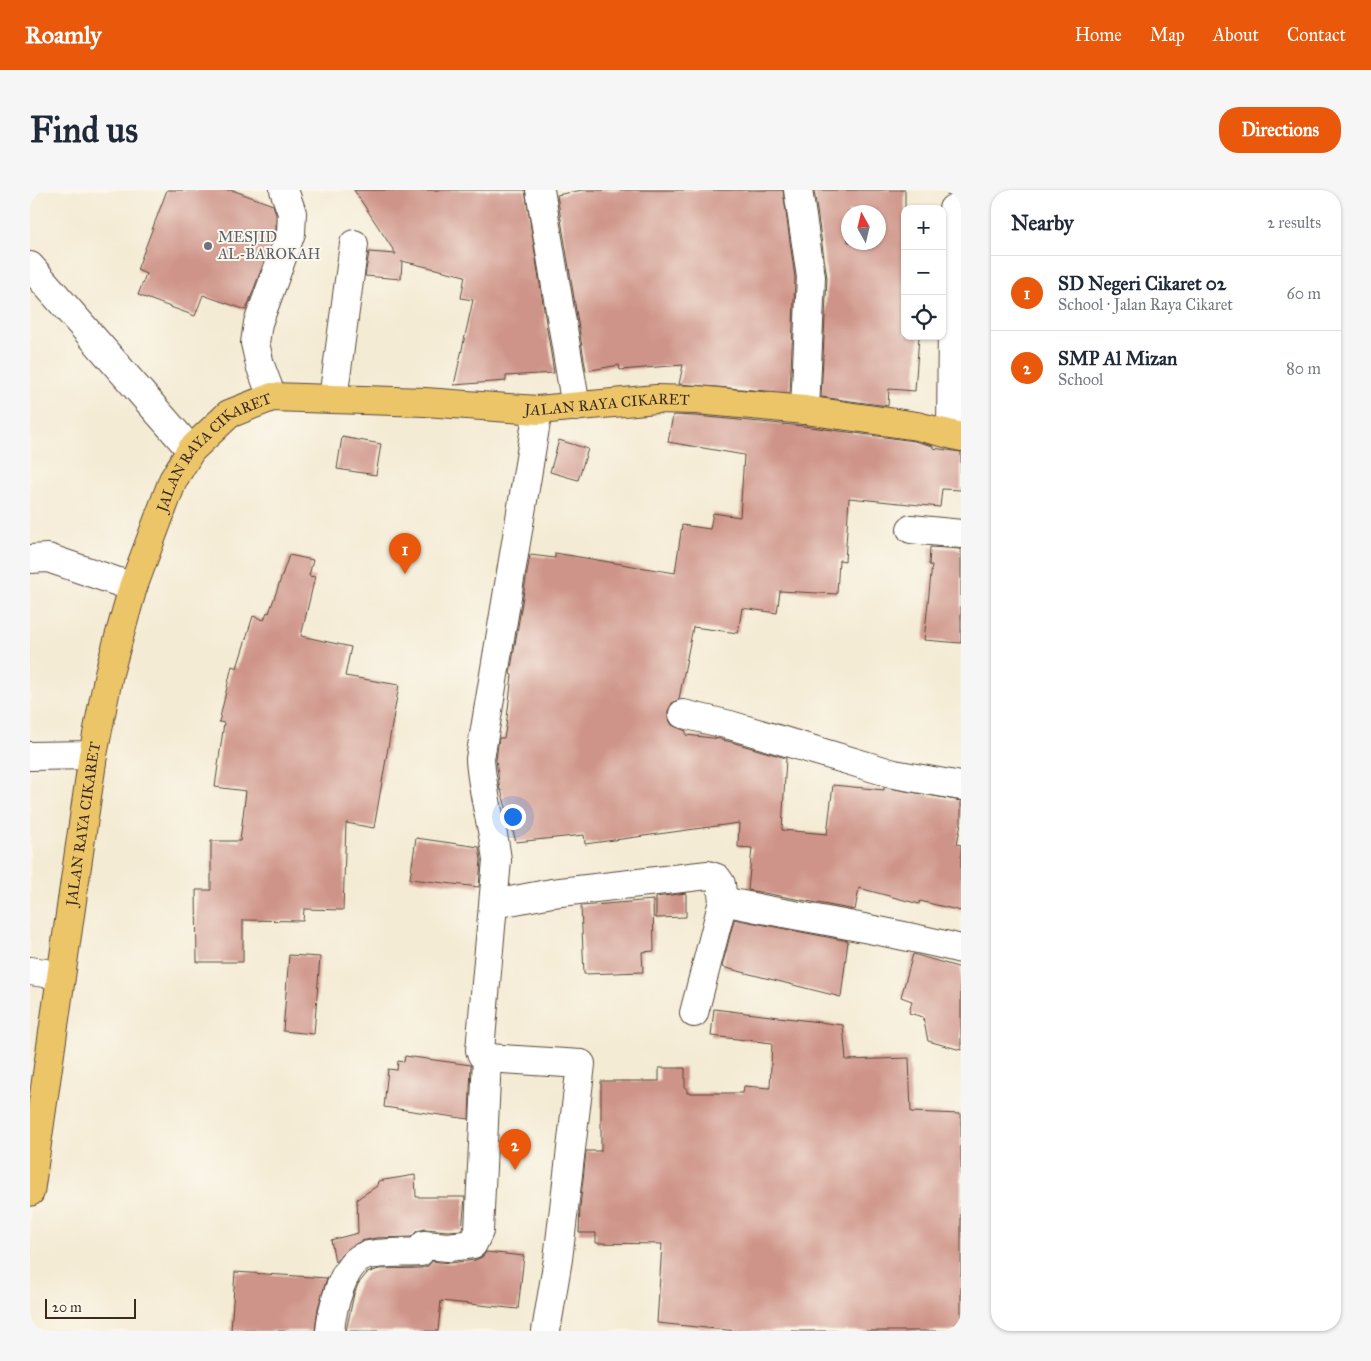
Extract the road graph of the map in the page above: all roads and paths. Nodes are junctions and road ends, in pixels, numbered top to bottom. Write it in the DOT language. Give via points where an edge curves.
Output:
graph roads {
  1 [pos="284,190"];
  2 [pos="540,190"];
  3 [pos="798,190"];
  4 [pos="953,209"];
  5 [pos="354,244"];
  6 [pos="30,266"];
  7 [pos="272,397"];
  8 [pos="333,399"];
  9 [pos="576,407"];
  10 [pos="538,410"];
  11 [pos="805,410"];
  12 [pos="956,435"];
  13 [pos="191,450"];
  14 [pos="911,529"];
  15 [pos="961,534"];
  16 [pos="30,559"];
  17 [pos="133,587"];
  18 [pos="683,714"];
  19 [pos="92,755"];
  20 [pos="30,756"];
  21 [pos="961,786"];
  22 [pos="723,901"];
  23 [pos="494,904"];
  24 [pos="961,949"];
  25 [pos="30,971"];
  26 [pos="60,975"];
  27 [pos="694,1013"];
  28 [pos="487,1058"];
  29 [pos="30,1192"];
  30 [pos="330,1331"];
  31 [pos="546,1331"];
  1 -- 7 [label="street" via="292,213 291,233 258,322 255,343"];
  2 -- 9 [label="street"];
  3 -- 11 [label="street" via="810,277"];
  4 -- 12 [label="street"];
  5 -- 8 [label="street"];
  6 -- 13 [label="street"];
  7 -- 8 [label="main road, JALAN RAYA CIKARET"];
  7 -- 13 [label="main road, JALAN RAYA CIKARET" via="229,414"];
  8 -- 10 [label="main road, JALAN RAYA CIKARET"];
  9 -- 10 [label="main road, JALAN RAYA CIKARET"];
  9 -- 11 [label="main road, JALAN RAYA CIKARET" via="656,399"];
  10 -- 23 [label="street" via="480,758 497,860"];
  11 -- 12 [label="main road, JALAN RAYA CIKARET" via="917,426"];
  13 -- 17 [label="main road, JALAN RAYA CIKARET" via="173,480"];
  14 -- 15 [label="street"];
  16 -- 17 [label="street" via="48,558"];
  17 -- 19 [label="main road, JALAN RAYA CIKARET" via="109,673"];
  18 -- 21 [label="street" via="894,774"];
  19 -- 20 [label="street"];
  19 -- 26 [label="main road, JALAN RAYA CIKARET"];
  22 -- 23 [label="street" via="721,884 717,878 708,875 552,893"];
  22 -- 24 [label="street" via="906,935"];
  22 -- 27 [label="street"];
  23 -- 28 [label="street" via="480,1050"];
  25 -- 26 [label="street"];
  26 -- 29 [label="main road, JALAN RAYA CIKARET"];
  28 -- 30 [label="street" via="477,1238 473,1244 424,1245 420,1252 364,1256 344,1279"];
  28 -- 31 [label="street" via="581,1064 558,1259"];
}
